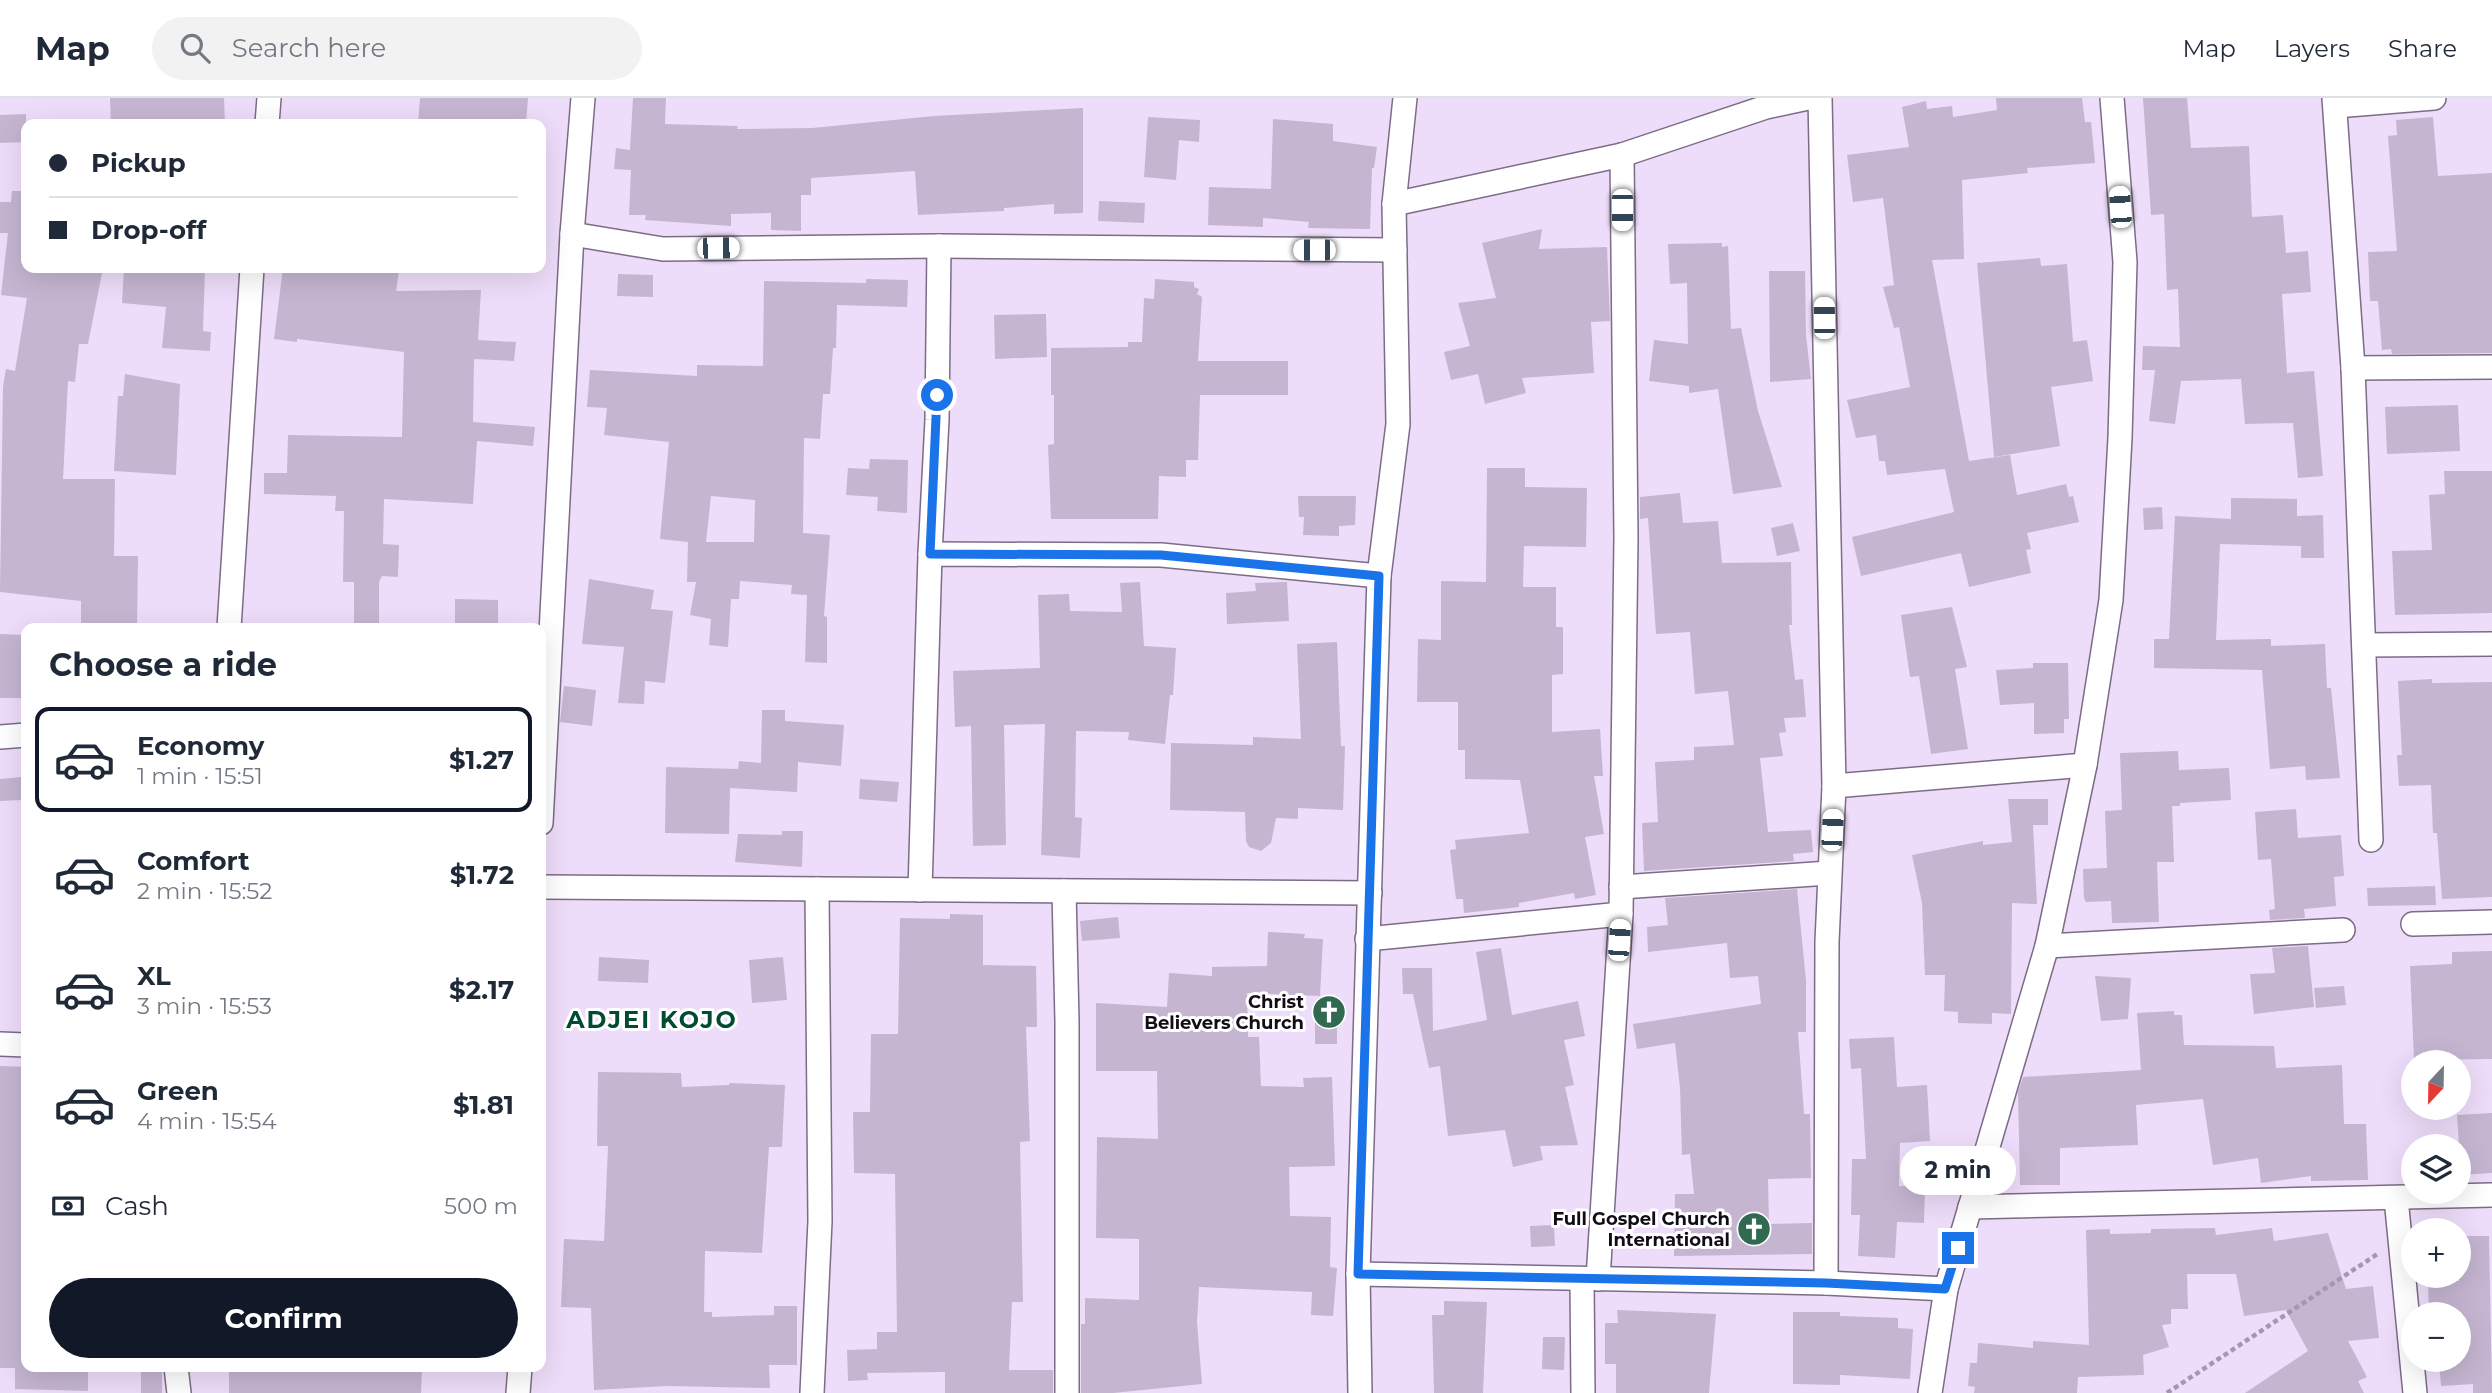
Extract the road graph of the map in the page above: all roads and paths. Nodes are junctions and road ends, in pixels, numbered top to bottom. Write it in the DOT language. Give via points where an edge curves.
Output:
graph roads {
  1 [pos="270,98"];
  2 [pos="583,98"];
  3 [pos="1405,98"];
  4 [pos="1808,98"];
  5 [pos="1820,98"];
  6 [pos="2112,98"];
  7 [pos="2434,98"];
  8 [pos="1766,102"];
  9 [pos="2335,102"];
  10 [pos="268,119"];
  11 [pos="1622,155"];
  12 [pos="1395,204"];
  13 [pos="572,234"];
  14 [pos="939,246"];
  15 [pos="1395,250"];
  16 [pos="252,273"];
  17 [pos="2492,367"];
  18 [pos="2353,368"];
  19 [pos="930,554"];
  20 [pos="1379,576"];
  21 [pos="229,623"];
  22 [pos="2492,644"];
  23 [pos="2365,645"];
  24 [pos="546,676"];
  25 [pos="21,735"];
  26 [pos="0,737"];
  27 [pos="2085,765"];
  28 [pos="1834,786"];
  29 [pos="2371,840"];
  30 [pos="1829,873"];
  31 [pos="546,887"];
  32 [pos="1620,887"];
  33 [pos="817,889"];
  34 [pos="920,890"];
  35 [pos="1064,891"];
  36 [pos="1370,893"];
  37 [pos="1621,914"];
  38 [pos="2492,922"];
  39 [pos="2413,924"];
  40 [pos="2343,930"];
  41 [pos="1367,939"];
  42 [pos="2047,946"];
  43 [pos="0,1044"];
  44 [pos="21,1045"];
  45 [pos="2492,1195"];
  46 [pos="2396,1198"];
  47 [pos="1970,1207"];
  48 [pos="2400,1238"];
  49 [pos="1358,1274"];
  50 [pos="1590,1280"];
  51 [pos="1826,1283"];
  52 [pos="1945,1289"];
  53 [pos="176,1372"];
  54 [pos="520,1372"];
  55 [pos="178,1393"];
  56 [pos="518,1393"];
  57 [pos="812,1393"];
  58 [pos="1067,1393"];
  59 [pos="1360,1393"];
  60 [pos="1583,1393"];
  61 [pos="1930,1393"];
  62 [pos="2167,1393"];
  63 [pos="2415,1393"];
  1 -- 10 [label="street"];
  2 -- 13 [label="street"];
  3 -- 12 [label="street"];
  4 -- 8 [label="street"];
  5 -- 28 [label="street"];
  6 -- 27 [label="street" via="2125,262 2120,438 2111,600"];
  7 -- 9 [label="street"];
  8 -- 11 [label="street"];
  9 -- 18 [label="street"];
  11 -- 12 [label="street"];
  11 -- 32 [label="street" via="1626,538"];
  12 -- 15 [label="street"];
  13 -- 14 [label="street" via="663,249"];
  13 -- 24 [label="street"];
  14 -- 15 [label="street"];
  14 -- 19 [label="street"];
  15 -- 20 [label="street" via="1398,424"];
  16 -- 21 [label="street"];
  17 -- 18 [label="street"];
  18 -- 23 [label="street"];
  19 -- 20 [label="street" via="1161,555"];
  19 -- 34 [label="street"];
  20 -- 36 [label="street"];
  22 -- 23 [label="street"];
  23 -- 29 [label="street"];
  25 -- 26 [label="street"];
  27 -- 28 [label="street"];
  27 -- 42 [label="street"];
  28 -- 30 [label="street"];
  30 -- 32 [label="street"];
  30 -- 51 [label="street"];
  31 -- 33 [label="street"];
  32 -- 37 [label="street"];
  33 -- 34 [label="street"];
  33 -- 57 [label="street" via="820,1221"];
  34 -- 35 [label="street"];
  35 -- 36 [label="street"];
  35 -- 58 [label="street"];
  36 -- 41 [label="street"];
  37 -- 41 [label="street"];
  37 -- 50 [label="street"];
  38 -- 39 [label="street"];
  40 -- 42 [label="street"];
  41 -- 49 [label="street"];
  42 -- 47 [label="street"];
  43 -- 44 [label="street"];
  45 -- 46 [label="street"];
  46 -- 47 [label="street"];
  46 -- 48 [label="street"];
  47 -- 52 [label="street"];
  48 -- 62 [label="path"];
  48 -- 63 [label="street"];
  49 -- 50 [label="street"];
  49 -- 59 [label="street"];
  50 -- 51 [label="street"];
  50 -- 60 [label="street"];
  51 -- 52 [label="street"];
  52 -- 61 [label="street"];
  53 -- 55 [label="street"];
  54 -- 56 [label="street"];
}
